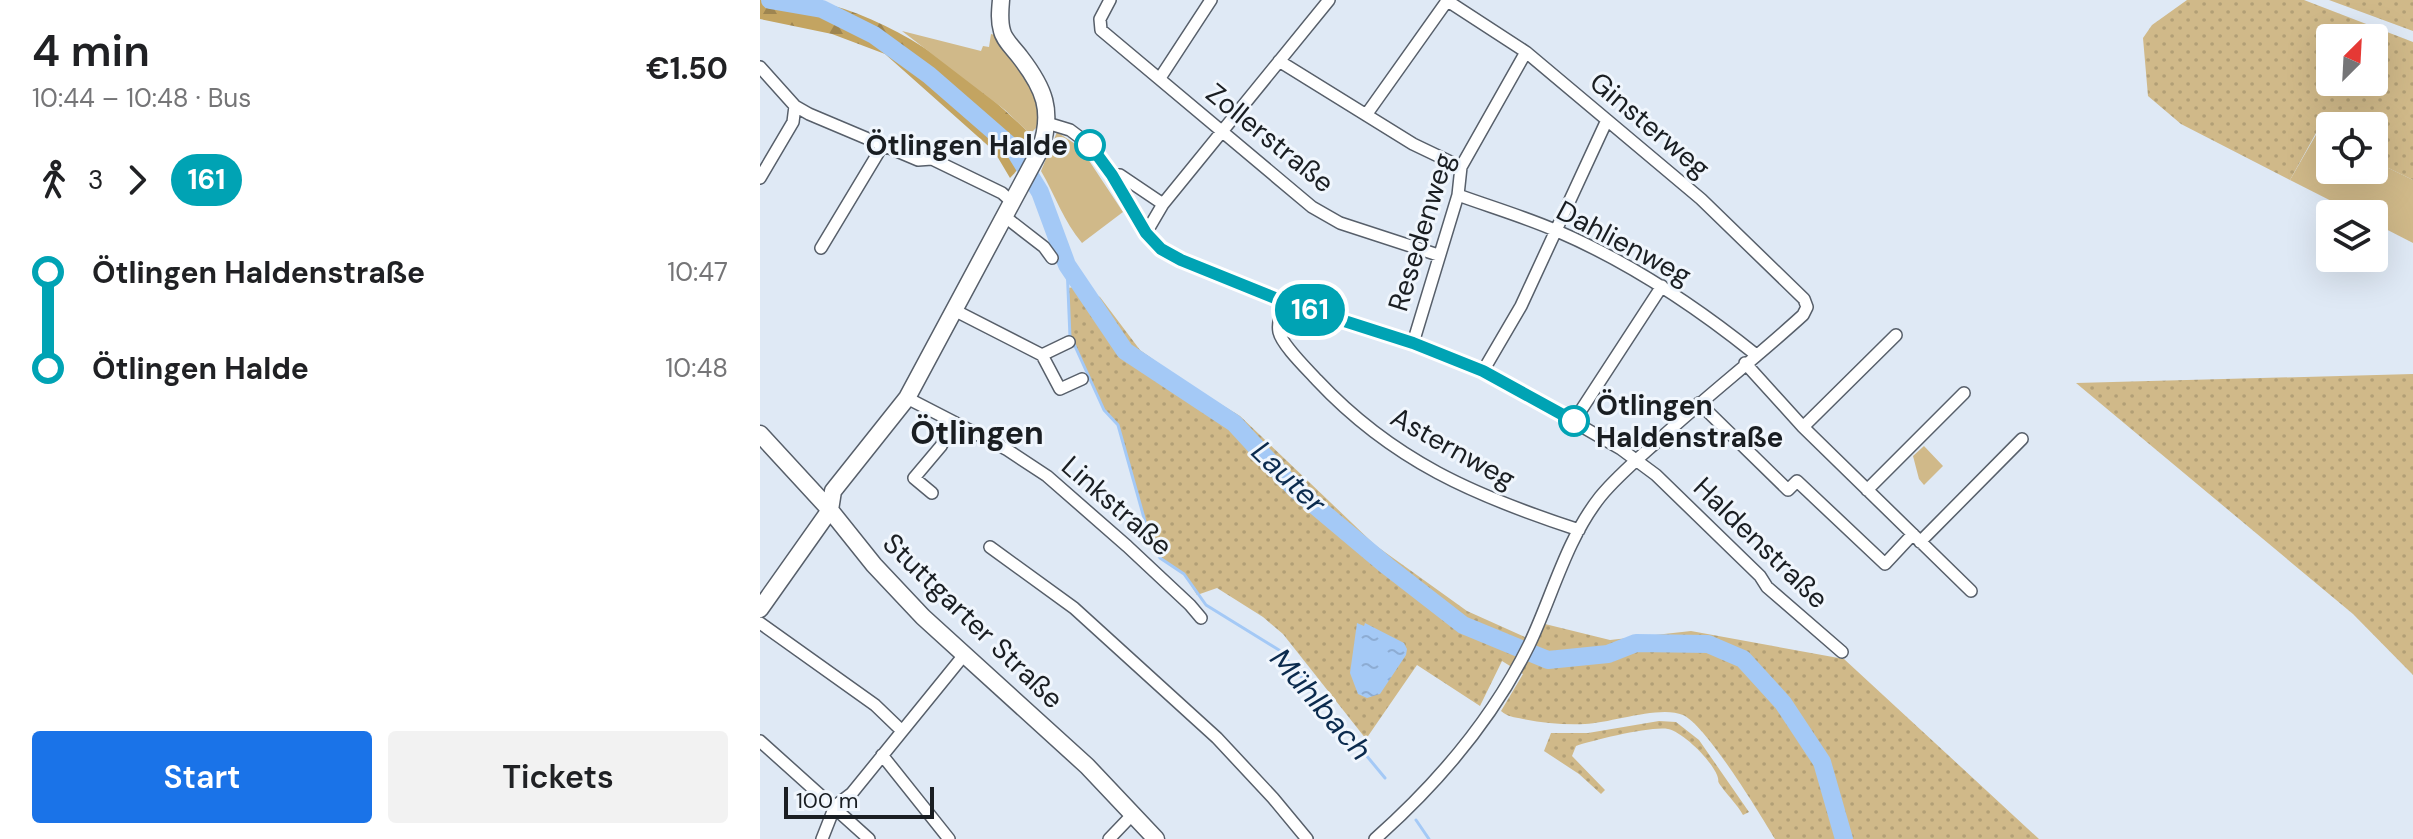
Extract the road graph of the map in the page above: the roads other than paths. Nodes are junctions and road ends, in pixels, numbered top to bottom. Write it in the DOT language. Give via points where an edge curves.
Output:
graph roads {
  1 [pos="1001,0"];
  2 [pos="1110,0"];
  3 [pos="1211,0"];
  4 [pos="1329,0"];
  5 [pos="1446,0"];
  6 [pos="1526,52"];
  7 [pos="1279,61"];
  8 [pos="760,67"];
  9 [pos="1160,78"];
  10 [pos="795,106"];
  11 [pos="1366,115"];
  12 [pos="1607,120"];
  13 [pos="1047,123"];
  14 [pos="1222,132"];
  15 [pos="883,145"];
  16 [pos="1461,167"];
  17 [pos="1112,175"];
  18 [pos="760,178"];
  19 [pos="1458,195"];
  20 [pos="1012,202"];
  21 [pos="1163,204"];
  22 [pos="1557,230"];
  23 [pos="1146,233"];
  24 [pos="821,248"];
  25 [pos="1438,255"];
  26 [pos="1052,258"];
  27 [pos="1662,286"];
  28 [pos="1285,302"];
  29 [pos="954,310"];
  30 [pos="1896,335"];
  31 [pos="1069,342"];
  32 [pos="1413,343"];
  33 [pos="1755,354"];
  34 [pos="1042,355"];
  35 [pos="1745,363"];
  36 [pos="1483,371"];
  37 [pos="1082,379"];
  38 [pos="1964,393"];
  39 [pos="907,398"];
  40 [pos="1699,403"];
  41 [pos="1574,421"];
  42 [pos="953,423"];
  43 [pos="1803,427"];
  44 [pos="760,434"];
  45 [pos="2022,439"];
  46 [pos="1636,460"];
  47 [pos="1867,490"];
  48 [pos="932,493"];
  49 [pos="830,510"];
  50 [pos="1579,530"];
  51 [pos="1917,538"];
  52 [pos="990,547"];
  53 [pos="1971,591"];
  54 [pos="760,609"];
  55 [pos="1201,618"];
  56 [pos="760,623"];
  57 [pos="1842,652"];
  58 [pos="964,655"];
  59 [pos="901,730"];
  60 [pos="763,749"];
  61 [pos="882,755"];
  62 [pos="835,806"];
  63 [pos="1132,815"];
  64 [pos="822,839"];
  65 [pos="869,839"];
  66 [pos="949,839"];
  67 [pos="1109,839"];
  68 [pos="1156,839"];
  69 [pos="1307,839"];
  70 [pos="1375,839"];
  1 -- 13 [label="street" via="1002,35 1040,87"];
  2 -- 9 [label="street, Zollerstraße" via="1100,19 1101,30"];
  3 -- 9 [label="street"];
  4 -- 7 [label="street"];
  5 -- 6 [label="street, Ginsterweg"];
  5 -- 11 [label="street"];
  6 -- 12 [label="street, Ginsterweg"];
  6 -- 16 [label="street, Resedenweg"];
  7 -- 11 [label="street"];
  7 -- 14 [label="street"];
  8 -- 10 [label="street"];
  9 -- 14 [label="street, Zollerstraße"];
  10 -- 15 [label="street"];
  10 -- 18 [label="street" via="793,122"];
  11 -- 16 [label="street"];
  12 -- 22 [label="street"];
  12 -- 33 [label="street, Ginsterweg" via="1701,199 1804,299 1803,315"];
  13 -- 17 [label="street, Haldenstraße" via="1085,141"];
  13 -- 20 [label="street" via="1040,150"];
  14 -- 21 [label="street"];
  14 -- 25 [label="street, Zollerstraße" via="1312,207 1340,223"];
  15 -- 20 [label="street" via="918,160 932,159"];
  15 -- 24 [label="street"];
  16 -- 19 [label="street, Resedenweg"];
  17 -- 21 [label="street, Haldenstraße"];
  17 -- 23 [label="street, Haldenstraße"];
  19 -- 22 [label="street, Dahlienweg"];
  19 -- 25 [label="street, Resedenweg"];
  20 -- 26 [label="street"];
  20 -- 29 [label="street"];
  21 -- 23 [label="street"];
  22 -- 27 [label="street, Dahlienweg"];
  22 -- 36 [label="street"];
  23 -- 28 [label="street, Haldenstraße" via="1181,260"];
  25 -- 32 [label="street, Resedenweg"];
  27 -- 33 [label="street, Dahlienweg"];
  27 -- 41 [label="street"];
  28 -- 32 [label="street, Haldenstraße"];
  28 -- 50 [label="street, Asternweg" via="1280,335 1323,387 1373,433 1485,496"];
  29 -- 34 [label="street"];
  29 -- 39 [label="street"];
  30 -- 43 [label="street"];
  31 -- 34 [label="street"];
  32 -- 36 [label="street, Haldenstraße"];
  33 -- 35 [label="street"];
  34 -- 37 [label="street" via="1060,389"];
  35 -- 40 [label="street"];
  35 -- 43 [label="street"];
  36 -- 41 [label="street, Haldenstraße"];
  38 -- 47 [label="street"];
  39 -- 42 [label="street, Linkstraße"];
  39 -- 49 [label="street" via="833,491"];
  40 -- 46 [label="street"];
  40 -- 51 [label="street" via="1788,490 1797,481 1885,564"];
  41 -- 46 [label="street, Haldenstraße"];
  42 -- 48 [label="street" via="914,478"];
  42 -- 55 [label="street, Linkstraße" via="1047,476"];
  43 -- 47 [label="street"];
  44 -- 49 [label="street, Stuttgarter Straße"];
  45 -- 51 [label="street"];
  46 -- 50 [label="street" via="1600,497"];
  46 -- 57 [label="street, Haldenstraße"];
  47 -- 51 [label="street"];
  49 -- 54 [label="street"];
  49 -- 58 [label="street, Stuttgarter Straße" via="892,585"];
  50 -- 70 [label="street" via="1535,632 1487,717 1414,803"];
  51 -- 53 [label="street"];
  52 -- 69 [label="street" via="1074,608 1217,738"];
  56 -- 59 [label="street" via="875,705"];
  58 -- 59 [label="street"];
  58 -- 63 [label="street, Stuttgarter Straße" via="1087,766"];
  59 -- 61 [label="street"];
  60 -- 62 [label="street"];
  61 -- 62 [label="street"];
  61 -- 66 [label="street"];
  62 -- 64 [label="street"];
  62 -- 65 [label="street"];
  63 -- 67 [label="street"];
  63 -- 68 [label="street, Stuttgarter Straße"];
}
